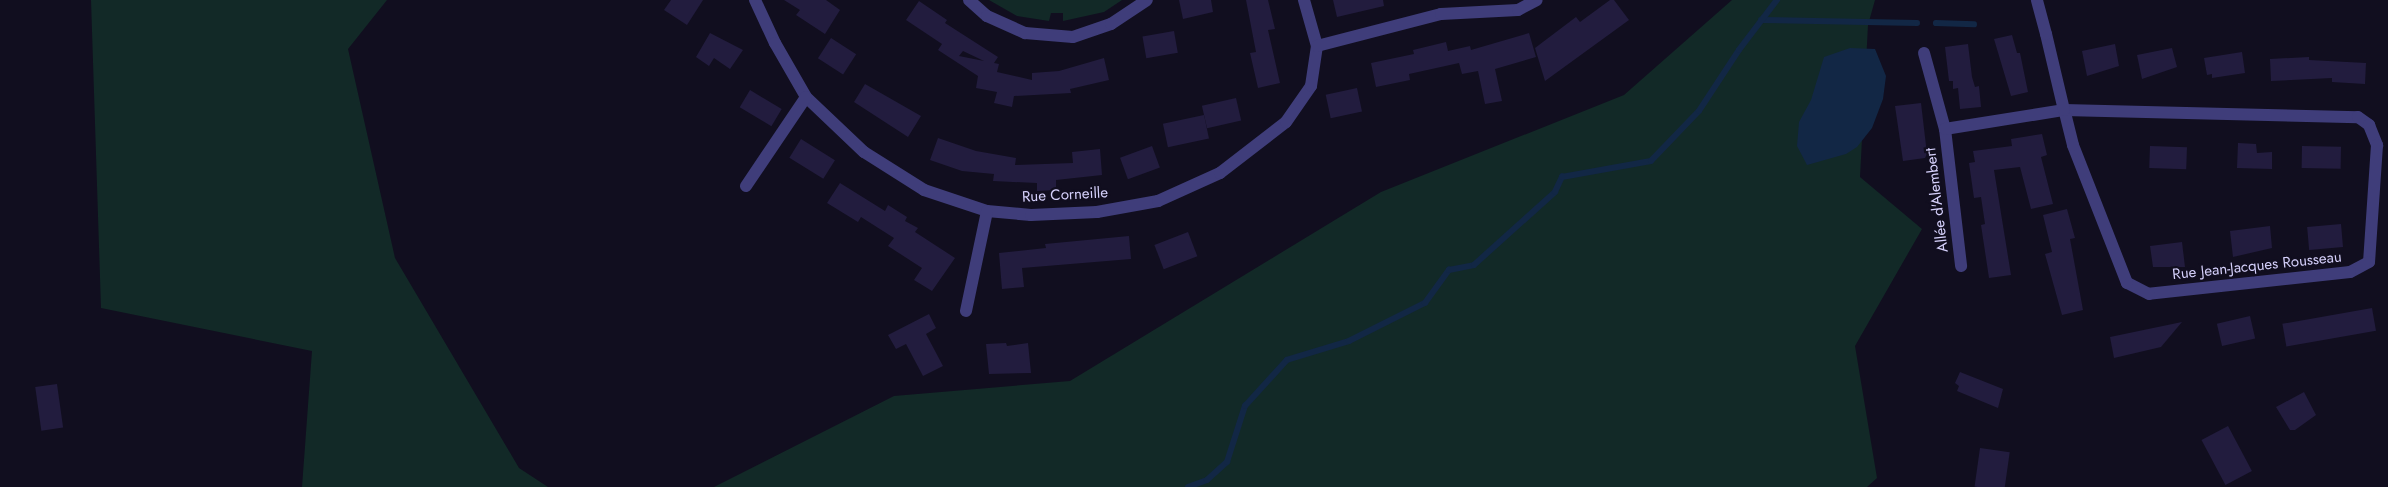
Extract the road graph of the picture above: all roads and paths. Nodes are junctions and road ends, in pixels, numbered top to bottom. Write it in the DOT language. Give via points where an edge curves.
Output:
graph roads {
  1 [pos="755,0"];
  2 [pos="968,0"];
  3 [pos="1147,0"];
  4 [pos="1304,0"];
  5 [pos="1537,0"];
  6 [pos="2036,0"];
  7 [pos="1317,46"];
  8 [pos="1924,53"];
  9 [pos="806,97"];
  10 [pos="2064,110"];
  11 [pos="1945,129"];
  12 [pos="746,186"];
  13 [pos="987,210"];
  14 [pos="1961,266"];
  15 [pos="966,312"];
  1 -- 9 [label="street, Rue Corneille" via="775,44"];
  2 -- 3 [label="street" via="987,16 1025,33 1073,37 1111,24"];
  4 -- 7 [label="street, Rue Corneille"];
  5 -- 7 [label="street" via="1518,10 1441,14"];
  6 -- 10 [label="street, Rue Jean-Jacques Rousseau"];
  7 -- 13 [label="street, Rue Corneille" via="1311,86 1286,122 1220,172 1158,201 1097,212 1031,216"];
  8 -- 11 [label="street, Allée d'Alembert"];
  9 -- 12 [label="street"];
  9 -- 13 [label="street, Rue Corneille" via="864,152 924,190"];
  10 -- 10 [label="street, Rue Jean-Jacques Rousseau" via="2073,145 2127,283 2149,294 2350,272 2370,262 2377,145 2369,126 2358,117"];
  10 -- 11 [label="street, Allée d'Alembert"];
  11 -- 14 [label="street, Allée d'Alembert"];
  13 -- 15 [label="street"];
}
